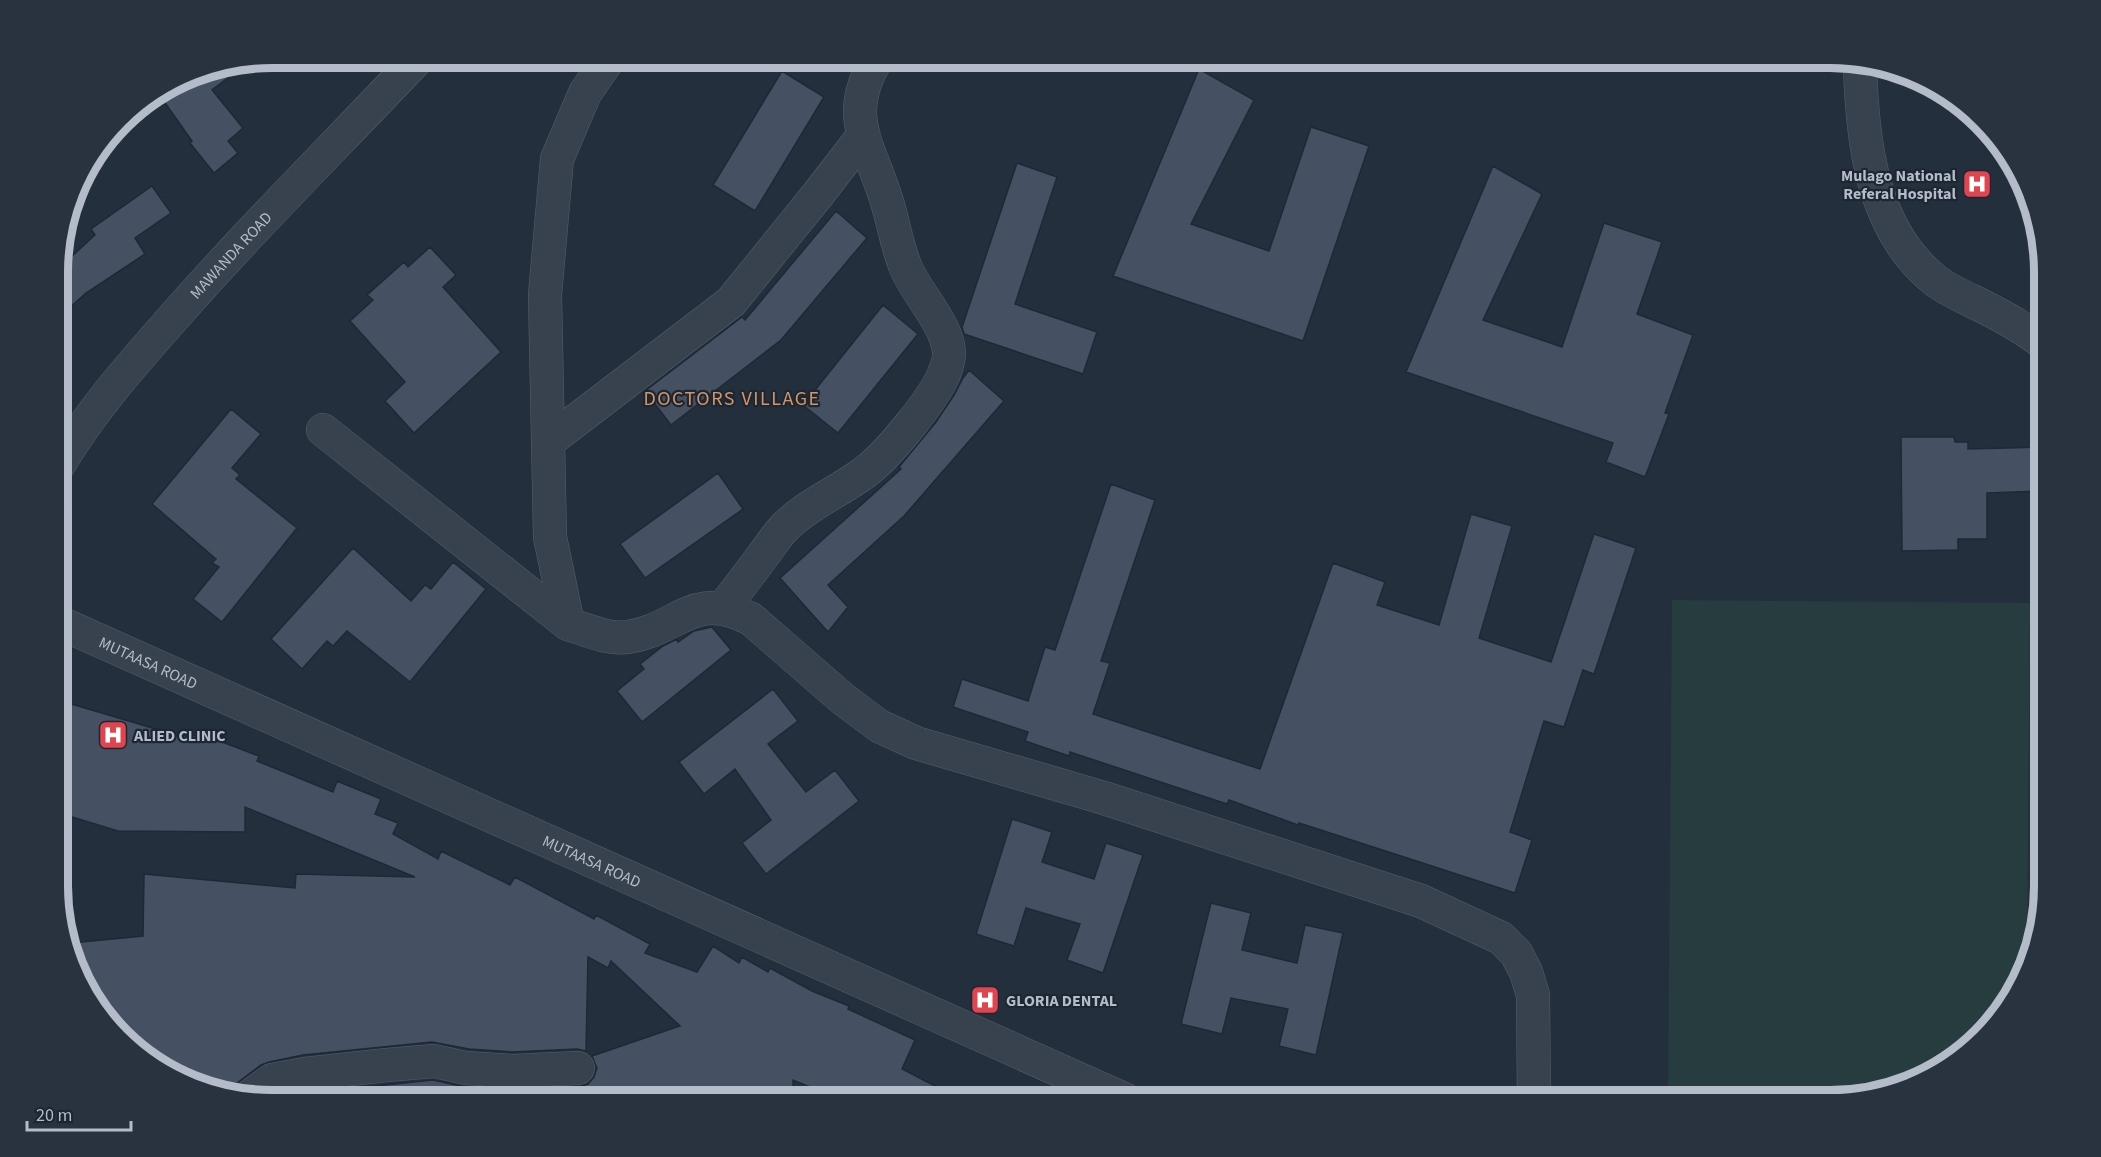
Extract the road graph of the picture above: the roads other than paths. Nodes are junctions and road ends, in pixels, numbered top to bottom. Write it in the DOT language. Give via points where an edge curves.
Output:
graph roads {
  1 [pos="409,68"];
  2 [pos="602,68"];
  3 [pos="871,68"];
  4 [pos="1860,70"];
  5 [pos="862,120"];
  6 [pos="2034,336"];
  7 [pos="323,430"];
  8 [pos="549,441"];
  9 [pos="68,449"];
  10 [pos="723,608"];
  11 [pos="568,624"];
  12 [pos="68,626"];
  13 [pos="578,1068"];
  14 [pos="259,1089"];
  15 [pos="1102,1089"];
  16 [pos="1534,1089"];
  1 -- 9 [label="street, MAWANDA ROAD" via="199,288 103,401"];
  2 -- 8 [label="street" via="585,93 557,159 545,295"];
  3 -- 5 [label="street"];
  4 -- 6 [label="street" via="1861,110 1876,192 1910,256 1936,282"];
  5 -- 8 [label="street" via="731,302"];
  5 -- 10 [label="street" via="906,267 944,332 950,353 944,374 898,440 868,469 808,506 785,527"];
  7 -- 11 [label="street"];
  8 -- 11 [label="street" via="550,537"];
  10 -- 11 [label="street" via="692,611 627,637 613,637"];
  10 -- 16 [label="street" via="752,619 843,699 879,726 916,743 1104,798 1410,898 1501,938 1516,953 1533,995"];
  12 -- 15 [label="street, MUTAASA ROAD"];
  13 -- 14 [label="street" via="512,1071 434,1061 304,1074 272,1080"];
}
